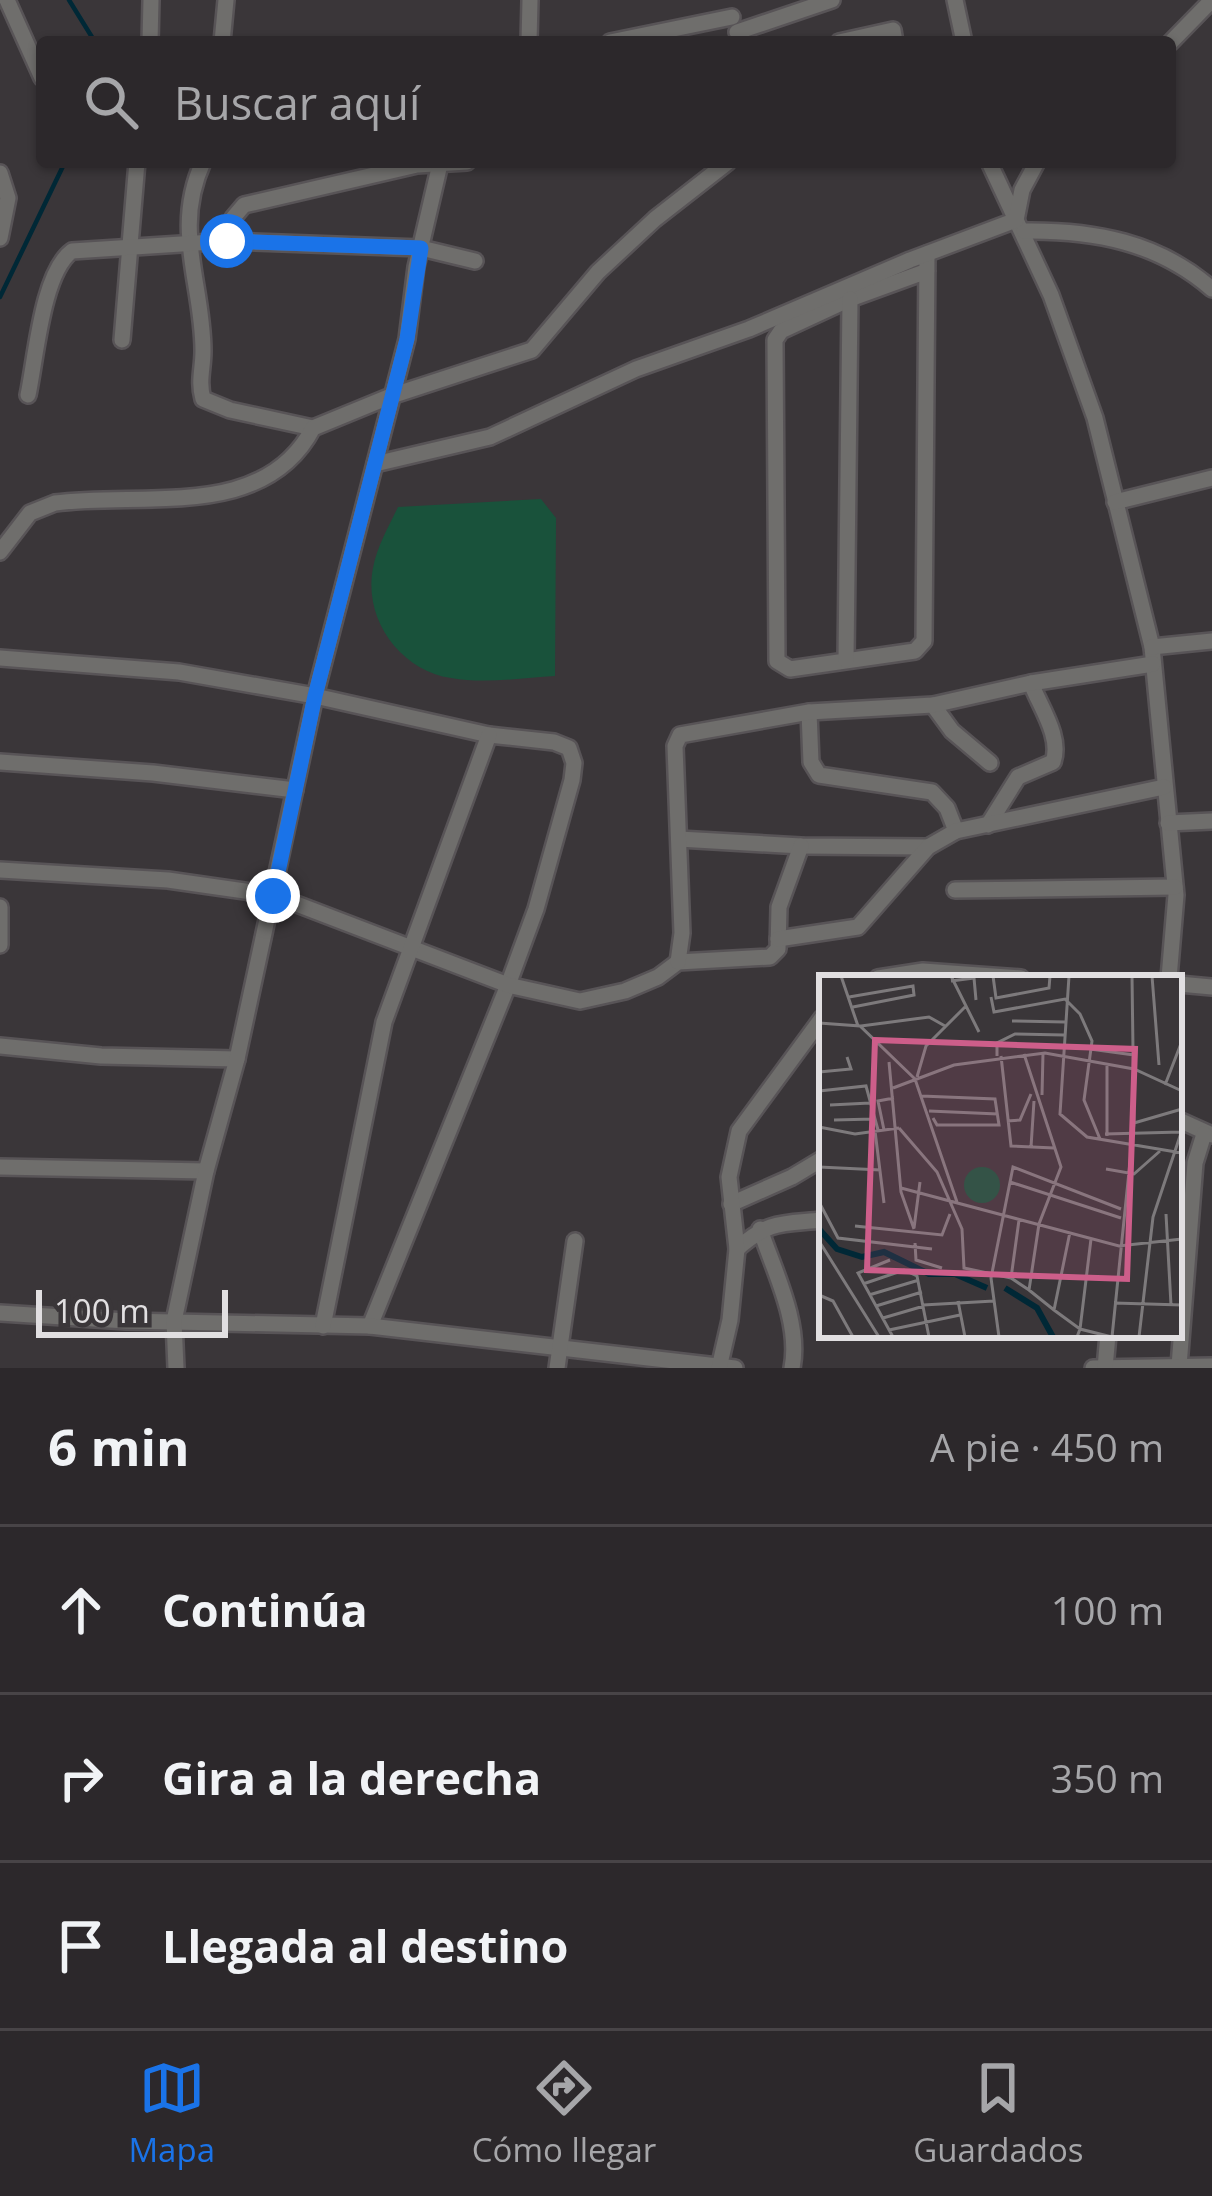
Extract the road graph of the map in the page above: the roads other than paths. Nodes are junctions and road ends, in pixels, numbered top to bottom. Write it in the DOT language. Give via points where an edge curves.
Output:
graph roads {
  1 [pos="7,0"];
  2 [pos="152,0"];
  3 [pos="226,0"];
  4 [pos="530,0"];
  5 [pos="832,0"];
  6 [pos="955,0"];
  7 [pos="1212,0"];
  8 [pos="798,5"];
  9 [pos="735,23"];
  10 [pos="150,36"];
  11 [pos="223,36"];
  12 [pos="530,36"];
  13 [pos="649,36"];
  14 [pos="866,36"];
  15 [pos="894,36"];
  16 [pos="963,36"];
  17 [pos="1176,37"];
  18 [pos="36,65"];
  19 [pos="136,168"];
  20 [pos="200,168"];
  21 [pos="404,168"];
  22 [pos="439,168"];
  23 [pos="720,168"];
  24 [pos="992,168"];
  25 [pos="1034,168"];
  26 [pos="0,173"];
  27 [pos="1020,225"];
  28 [pos="0,238"];
  29 [pos="227,241"];
  30 [pos="188,246"];
  31 [pos="421,248"];
  32 [pos="127,250"];
  33 [pos="475,261"];
  34 [pos="927,262"];
  35 [pos="1212,289"];
  36 [pos="850,299"];
  37 [pos="122,340"];
  38 [pos="28,394"];
  39 [pos="391,397"];
  40 [pos="313,428"];
  41 [pos="375,464"];
  42 [pos="1212,478"];
  43 [pos="1115,502"];
  44 [pos="0,552"];
  45 [pos="1212,641"];
  46 [pos="1153,656"];
  47 [pos="0,658"];
  48 [pos="846,660"];
  49 [pos="1031,683"];
  50 [pos="315,696"];
  51 [pos="933,705"];
  52 [pos="808,712"];
  53 [pos="488,735"];
  54 [pos="0,762"];
  55 [pos="990,763"];
  56 [pos="1164,788"];
  57 [pos="295,790"];
  58 [pos="1212,821"];
  59 [pos="1168,824"];
  60 [pos="988,825"];
  61 [pos="956,831"];
  62 [pos="679,839"];
  63 [pos="801,847"];
  64 [pos="928,847"];
  65 [pos="0,870"];
  66 [pos="1175,887"];
  67 [pos="955,890"];
  68 [pos="273,896"];
  69 [pos="0,907"];
  70 [pos="778,939"];
  71 [pos="0,945"];
  72 [pos="411,946"];
  73 [pos="678,962"];
  74 [pos="895,975"];
  75 [pos="984,975"];
  76 [pos="1169,975"];
  77 [pos="1182,984"];
  78 [pos="508,985"];
  79 [pos="1212,987"];
  80 [pos="819,1022"];
  81 [pos="0,1046"];
  82 [pos="237,1059"];
  83 [pos="1208,1135"];
  84 [pos="819,1161"];
  85 [pos="0,1167"];
  86 [pos="206,1171"];
  87 [pos="731,1204"];
  88 [pos="819,1220"];
  89 [pos="760,1229"];
  90 [pos="575,1241"];
  91 [pos="737,1249"];
  92 [pos="0,1313"];
  93 [pos="1182,1318"];
  94 [pos="174,1321"];
  95 [pos="323,1327"];
  96 [pos="370,1327"];
  97 [pos="1108,1338"];
  98 [pos="559,1348"];
  99 [pos="1178,1366"];
  100 [pos="1212,1366"];
  101 [pos="176,1368"];
  102 [pos="557,1368"];
  103 [pos="719,1368"];
  104 [pos="735,1368"];
  105 [pos="793,1368"];
  106 [pos="1094,1368"];
  107 [pos="1105,1368"];
  1 -- 18 [label="street"];
  2 -- 10 [label="street"];
  3 -- 11 [label="street"];
  4 -- 12 [label="street"];
  5 -- 8 [label="street"];
  6 -- 16 [label="street"];
  7 -- 17 [label="street"];
  8 -- 9 [label="street"];
  9 -- 13 [label="street"];
  14 -- 15 [label="street"];
  19 -- 32 [label="street"];
  20 -- 30 [label="street" via="191,188"];
  21 -- 29 [label="street" via="244,205"];
  22 -- 31 [label="street"];
  23 -- 39 [label="street" via="598,272 532,350"];
  24 -- 27 [label="street"];
  25 -- 27 [label="street" via="1022,190"];
  26 -- 28 [label="street" via="8,198"];
  27 -- 34 [label="street"];
  27 -- 35 [label="street" via="1127,240"];
  27 -- 43 [label="street" via="1095,418"];
  29 -- 30 [label="street"];
  29 -- 31 [label="street"];
  30 -- 32 [label="street"];
  30 -- 40 [label="street" via="203,399"];
  31 -- 33 [label="street"];
  31 -- 39 [label="street"];
  32 -- 37 [label="street"];
  32 -- 38 [label="street" via="72,251 62,259"];
  34 -- 36 [label="street"];
  34 -- 41 [label="street" via="636,369 490,437"];
  34 -- 48 [label="street" via="924,640 915,651"];
  36 -- 48 [label="street"];
  36 -- 48 [label="street" via="775,340 777,661 790,669"];
  39 -- 40 [label="street"];
  39 -- 41 [label="street"];
  40 -- 44 [label="street" via="260,482 215,495 55,503 30,513"];
  41 -- 50 [label="street"];
  42 -- 43 [label="street"];
  43 -- 46 [label="street"];
  45 -- 46 [label="street"];
  46 -- 49 [label="street"];
  46 -- 56 [label="street"];
  47 -- 50 [label="street" via="179,672"];
  49 -- 51 [label="street"];
  49 -- 60 [label="street" via="1056,755 1018,777"];
  50 -- 53 [label="street"];
  50 -- 57 [label="street"];
  51 -- 52 [label="street"];
  51 -- 55 [label="street"];
  52 -- 61 [label="street" via="819,775 932,792"];
  52 -- 62 [label="street" via="680,734"];
  53 -- 72 [label="street"];
  53 -- 78 [label="street" via="554,742 574,763"];
  54 -- 57 [label="street"];
  56 -- 59 [label="street"];
  56 -- 60 [label="street"];
  57 -- 68 [label="street"];
  58 -- 59 [label="street"];
  59 -- 66 [label="street"];
  60 -- 61 [label="street"];
  61 -- 64 [label="street"];
  62 -- 63 [label="street"];
  62 -- 73 [label="street"];
  63 -- 64 [label="street"];
  63 -- 70 [label="street" via="778,907"];
  64 -- 70 [label="street" via="858,927"];
  65 -- 68 [label="street"];
  66 -- 67 [label="street"];
  66 -- 76 [label="street"];
  68 -- 72 [label="street"];
  68 -- 82 [label="street"];
  69 -- 71 [label="street"];
  70 -- 73 [label="street" via="770,957"];
  72 -- 78 [label="street"];
  72 -- 95 [label="street" via="384,1022"];
  73 -- 78 [label="street" via="658,977 580,1001"];
  74 -- 75 [label="street"];
  77 -- 79 [label="street"];
  78 -- 96 [label="street"];
  80 -- 87 [label="street" via="739,1131"];
  81 -- 82 [label="street"];
  82 -- 86 [label="street"];
  83 -- 93 [label="street" via="1195,1163"];
  84 -- 87 [label="street"];
  85 -- 86 [label="street"];
  86 -- 94 [label="street"];
  87 -- 91 [label="street"];
  88 -- 89 [label="street"];
  89 -- 91 [label="street"];
  89 -- 105 [label="street" via="792,1326"];
  90 -- 98 [label="street"];
  91 -- 103 [label="street"];
  92 -- 94 [label="street"];
  94 -- 95 [label="street"];
  94 -- 101 [label="street"];
  95 -- 96 [label="street"];
  96 -- 98 [label="street"];
  97 -- 107 [label="street"];
  98 -- 102 [label="street"];
  98 -- 103 [label="street"];
  99 -- 100 [label="street"];
  99 -- 107 [label="street"];
  103 -- 104 [label="street"];
  106 -- 107 [label="street"];
}
